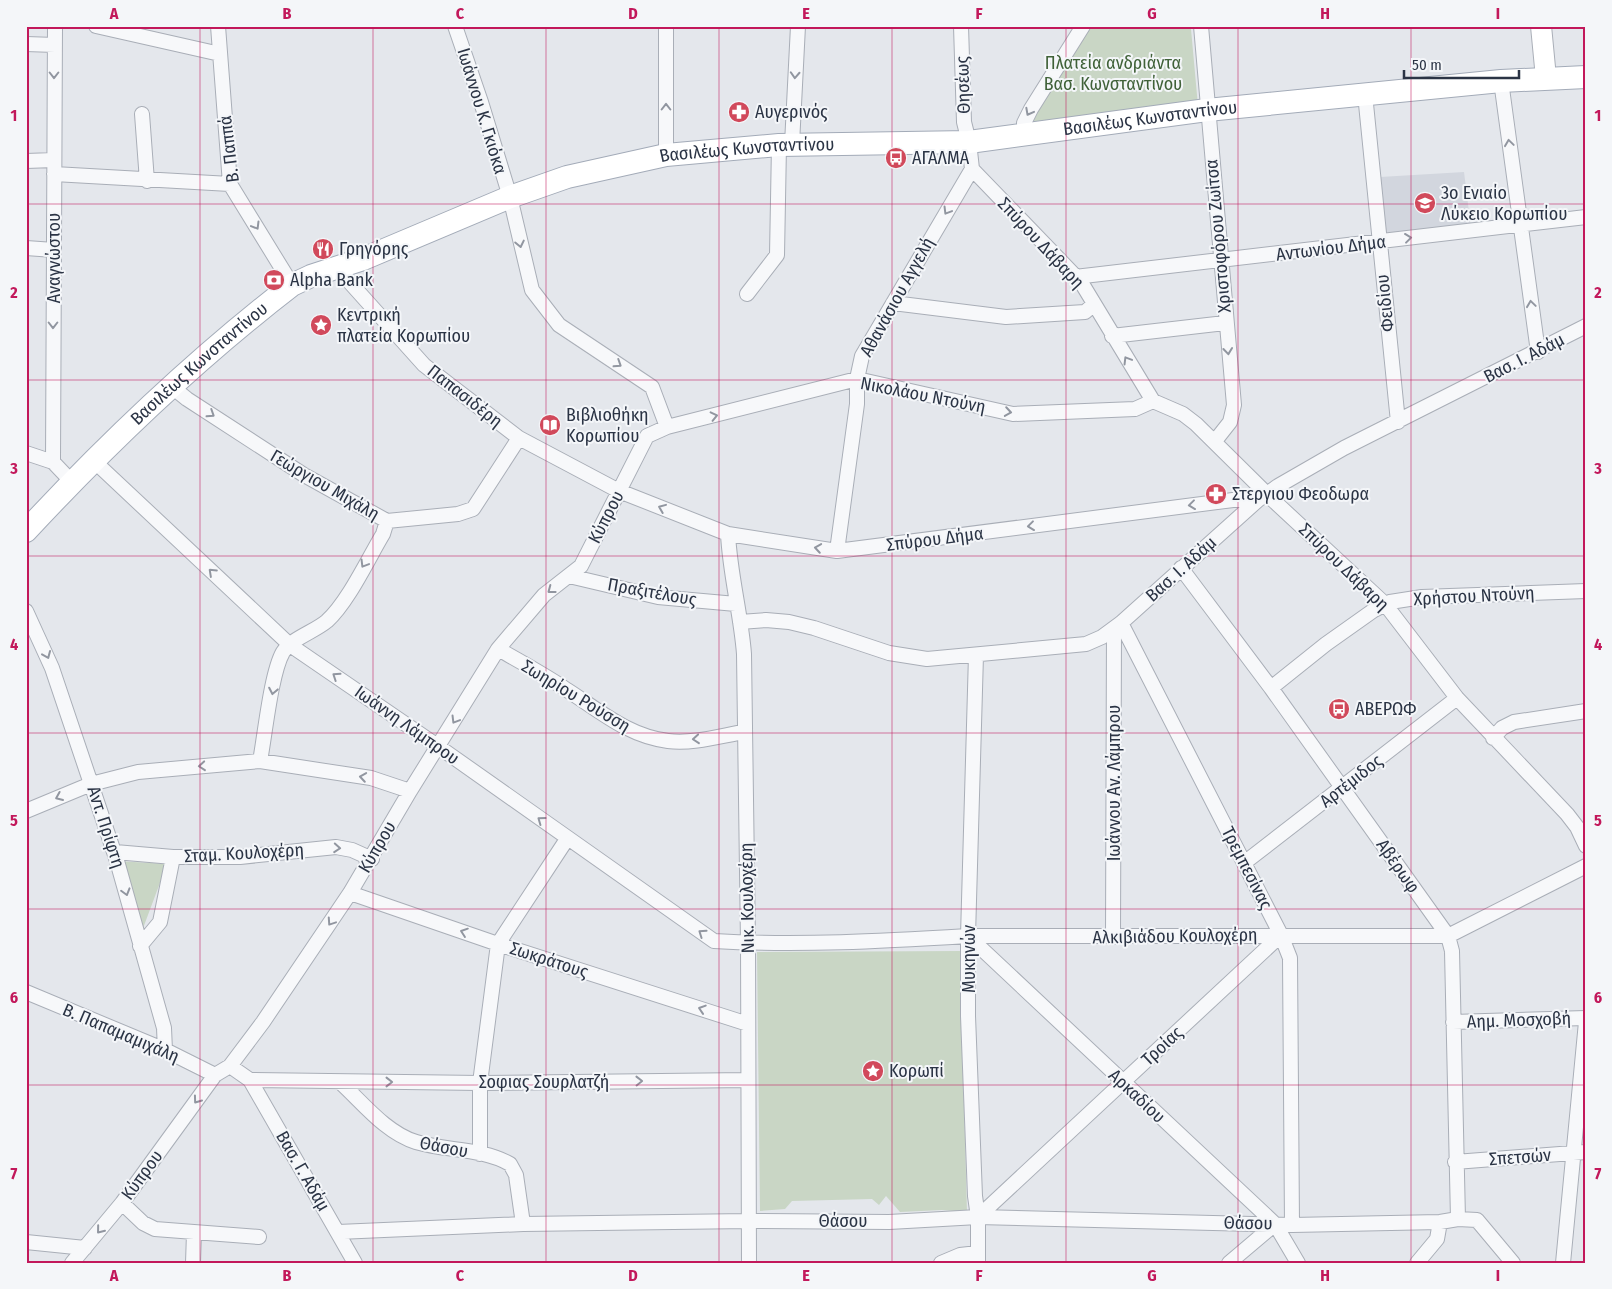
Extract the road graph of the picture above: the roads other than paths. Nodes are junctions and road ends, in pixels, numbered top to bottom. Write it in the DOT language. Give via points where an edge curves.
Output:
graph roads {
  1 [pos="55,26"];
  2 [pos="96,26"];
  3 [pos="218,26"];
  4 [pos="455,26"];
  5 [pos="666,26"];
  6 [pos="798,26"];
  7 [pos="961,26"];
  8 [pos="1083,26"];
  9 [pos="1201,26"];
  10 [pos="1541,26"];
  11 [pos="26,44"];
  12 [pos="55,46"];
  13 [pos="220,54"];
  14 [pos="1586,76"];
  15 [pos="1546,78"];
  16 [pos="1501,81"];
  17 [pos="1365,94"];
  18 [pos="1207,110"];
  19 [pos="142,114"];
  20 [pos="1025,136"];
  21 [pos="970,142"];
  22 [pos="786,144"];
  23 [pos="666,156"];
  24 [pos="26,161"];
  25 [pos="54,167"];
  26 [pos="972,169"];
  27 [pos="148,181"];
  28 [pos="230,184"];
  29 [pos="510,197"];
  30 [pos="1586,216"];
  31 [pos="1520,225"];
  32 [pos="1379,242"];
  33 [pos="26,248"];
  34 [pos="54,250"];
  35 [pos="1220,261"];
  36 [pos="337,268"];
  37 [pos="1076,277"];
  38 [pos="292,285"];
  39 [pos="746,294"];
  40 [pos="893,303"];
  41 [pos="1093,305"];
  42 [pos="1225,323"];
  43 [pos="1586,326"];
  44 [pos="1112,336"];
  45 [pos="1538,352"];
  46 [pos="857,380"];
  47 [pos="171,386"];
  48 [pos="1153,401"];
  49 [pos="1398,422"];
  50 [pos="667,427"];
  51 [pos="519,438"];
  52 [pos="1215,441"];
  53 [pos="26,453"];
  54 [pos="94,461"];
  55 [pos="52,462"];
  56 [pos="72,482"];
  57 [pos="619,491"];
  58 [pos="1262,497"];
  59 [pos="387,521"];
  60 [pos="26,531"];
  61 [pos="728,534"];
  62 [pos="837,551"];
  63 [pos="1181,568"];
  64 [pos="569,576"];
  65 [pos="1586,591"];
  66 [pos="736,604"];
  67 [pos="1385,604"];
  68 [pos="26,611"];
  69 [pos="740,622"];
  70 [pos="1118,625"];
  71 [pos="290,645"];
  72 [pos="498,649"];
  73 [pos="976,655"];
  74 [pos="1271,688"];
  75 [pos="1457,698"];
  76 [pos="1586,711"];
  77 [pos="744,732"];
  78 [pos="1493,738"];
  79 [pos="439,746"];
  80 [pos="260,761"];
  81 [pos="91,784"];
  82 [pos="1342,788"];
  83 [pos="410,791"];
  84 [pos="26,811"];
  85 [pos="567,839"];
  86 [pos="1586,846"];
  87 [pos="114,852"];
  88 [pos="173,857"];
  89 [pos="372,859"];
  90 [pos="1244,863"];
  91 [pos="1586,866"];
  92 [pos="350,893"];
  93 [pos="1281,935"];
  94 [pos="968,936"];
  95 [pos="1448,936"];
  96 [pos="1114,937"];
  97 [pos="748,943"];
  98 [pos="498,944"];
  99 [pos="140,946"];
  100 [pos="26,992"];
  101 [pos="1586,1018"];
  102 [pos="1453,1022"];
  103 [pos="1586,1022"];
  104 [pos="748,1024"];
  105 [pos="165,1050"];
  106 [pos="230,1066"];
  107 [pos="215,1075"];
  108 [pos="250,1080"];
  109 [pos="748,1080"];
  110 [pos="340,1082"];
  111 [pos="480,1083"];
  112 [pos="1122,1083"];
  113 [pos="1580,1152"];
  114 [pos="480,1154"];
  115 [pos="1455,1162"];
  116 [pos="122,1203"];
  117 [pos="978,1217"];
  118 [pos="1458,1219"];
  119 [pos="748,1221"];
  120 [pos="1440,1222"];
  121 [pos="523,1224"];
  122 [pos="1275,1224"];
  123 [pos="1292,1224"];
  124 [pos="338,1232"];
  125 [pos="194,1233"];
  126 [pos="259,1237"];
  127 [pos="26,1242"];
  128 [pos="85,1248"];
  129 [pos="978,1258"];
  130 [pos="72,1263"];
  131 [pos="193,1263"];
  132 [pos="354,1263"];
  133 [pos="748,1263"];
  134 [pos="941,1263"];
  135 [pos="1229,1263"];
  136 [pos="1298,1263"];
  137 [pos="1417,1263"];
  138 [pos="1514,1263"];
  139 [pos="1563,1263"];
  1 -- 12 [label="street, Αναγνώστου"];
  2 -- 13 [label="street"];
  3 -- 13 [label="street, Β. Παππά"];
  4 -- 29 [label="street, Ιωάννου Κ. Γκιόκα"];
  23 -- 5 [label="street, one-way"];
  6 -- 22 [label="street, one-way"];
  7 -- 21 [label="street, Θησέως" via="964,122"];
  8 -- 20 [label="street, one-way" via="1032,107 1024,123"];
  9 -- 18 [label="street, Χριστοφόρου Ζωίτσα"];
  10 -- 15 [label="street"];
  11 -- 12 [label="street"];
  12 -- 25 [label="street, Αναγνώστου, one-way"];
  13 -- 28 [label="street, Β. Παππά"];
  14 -- 15 [label="main road, Βασιλέως Κωνσταντίνου"];
  15 -- 16 [label="main road, Βασιλέως Κωνσταντίνου"];
  16 -- 17 [label="main road, Βασιλέως Κωνσταντίνου"];
  31 -- 16 [label="street, one-way"];
  17 -- 18 [label="main road, Βασιλέως Κωνσταντίνου"];
  17 -- 32 [label="street, Φειδίου"];
  18 -- 20 [label="main road, Βασιλέως Κωνσταντίνου"];
  18 -- 35 [label="street, Χριστοφόρου Ζωίτσα"];
  19 -- 27 [label="street"];
  20 -- 21 [label="main road, Βασιλέως Κωνσταντίνου"];
  21 -- 22 [label="main road, Βασιλέως Κωνσταντίνου"];
  21 -- 26 [label="street"];
  22 -- 23 [label="main road, Βασιλέως Κωνσταντίνου"];
  22 -- 39 [label="street" via="776,255"];
  23 -- 29 [label="main road, Βασιλέως Κωνσταντίνου" via="566,178"];
  24 -- 25 [label="street"];
  25 -- 27 [label="street"];
  25 -- 34 [label="street, Αναγνώστου"];
  26 -- 37 [label="street, Σπύρου Δάβαρη"];
  26 -- 40 [label="street, Αθανάσιου Αγγελή, one-way"];
  27 -- 28 [label="street"];
  28 -- 38 [label="street, Β. Παππά, one-way"];
  29 -- 36 [label="main road, Βασιλέως Κωνσταντίνου"];
  29 -- 50 [label="street, Ιωάννου Κ. Γκιόκα, one-way" via="532,290 559,325 652,386"];
  30 -- 31 [label="street, Αντωνίου Δήμα"];
  32 -- 31 [label="street, Αντωνίου Δήμα, one-way"];
  45 -- 31 [label="street, one-way"];
  32 -- 35 [label="street, Αντωνίου Δήμα"];
  32 -- 49 [label="street, Φειδίου"];
  33 -- 34 [label="street"];
  34 -- 55 [label="street, Αναγνώστου, one-way"];
  35 -- 37 [label="street, Αντωνίου Δήμα"];
  35 -- 42 [label="street, Χριστοφόρου Ζωίτσα"];
  36 -- 38 [label="main road, Βασιλέως Κωνσταντίνου"];
  36 -- 51 [label="street, Παπασιδέρη" via="424,365"];
  37 -- 41 [label="street, Σπύρου Δάβαρη"];
  38 -- 47 [label="main road, Βασιλέως Κωνσταντίνου"];
  40 -- 41 [label="street" via="1006,317 1085,312"];
  40 -- 46 [label="street, Αθανάσιου Αγγελή" via="862,356"];
  41 -- 44 [label="street, Σπύρου Δάβαρη"];
  42 -- 44 [label="street"];
  42 -- 52 [label="street, Χριστοφόρου Ζωίτσα, one-way" via="1234,405 1230,422"];
  43 -- 45 [label="street, Βασ. Ι. Αδάμ"];
  48 -- 44 [label="street, Σπύρου Δάβαρη, one-way"];
  45 -- 49 [label="street, Βασ. Ι. Αδάμ"];
  46 -- 48 [label="street, Νικολάου Ντούνη, one-way" via="1013,414 1135,409"];
  50 -- 46 [label="street, Νικολάου Ντούνη, one-way"];
  46 -- 62 [label="street, Αθανάσιου Αγγελή" via="857,404"];
  47 -- 54 [label="main road, Βασιλέως Κωνσταντίνου"];
  47 -- 59 [label="street, Γεώργιου Μιχάλη, one-way" via="304,475"];
  48 -- 52 [label="street, Σπύρου Δάβαρη" via="1187,417"];
  49 -- 58 [label="street, Βασ. Ι. Αδάμ" via="1318,463"];
  50 -- 57 [label="street, Κύπρου" via="653,432 644,440"];
  51 -- 57 [label="street, Παπασιδέρη"];
  51 -- 59 [label="street, Γεώργιου Μιχάλη" via="473,509 458,514"];
  52 -- 58 [label="street, Σπύρου Δάβαρη"];
  53 -- 55 [label="street"];
  54 -- 56 [label="main road, Βασιλέως Κωνσταντίνου"];
  71 -- 54 [label="street, Ιωάννη Λάμπρου, one-way"];
  55 -- 56 [label="street"];
  56 -- 60 [label="main road, Βασιλέως Κωνσταντίνου"];
  61 -- 57 [label="street, Σπύρου Δήμα, one-way"];
  57 -- 64 [label="street, Κύπρου" via="582,566"];
  58 -- 62 [label="street, Σπύρου Δήμα, one-way"];
  58 -- 63 [label="street, Βασ. Ι. Αδάμ"];
  58 -- 67 [label="street, Σπύρου Δάβαρη"];
  59 -- 71 [label="street, one-way" via="383,534 337,609 326,621"];
  62 -- 61 [label="street, Σπύρου Δήμα, one-way"];
  61 -- 66 [label="street, Νικ. Κουλοχέρη"];
  63 -- 70 [label="street, Βασ. Ι. Αδάμ"];
  63 -- 74 [label="street, Αβέρωφ"];
  64 -- 66 [label="street, Πραξιτέλους" via="658,597"];
  64 -- 72 [label="street, Κύπρου, one-way" via="544,595"];
  65 -- 67 [label="street, Χρήστου Ντούνη" via="1422,597"];
  66 -- 69 [label="street, Νικ. Κουλοχέρη"];
  67 -- 74 [label="street, Χρήστου Ντούνη" via="1326,644"];
  67 -- 75 [label="street, Σπύρου Δάβαρη"];
  68 -- 81 [label="street, Αντ. Πρίφτη, one-way" via="52,668"];
  69 -- 73 [label="street, Βασ. Ι. Αδάμ" via="789,622 917,659"];
  69 -- 77 [label="street, Νικ. Κουλοχέρη" via="744,654"];
  70 -- 73 [label="street, Βασ. Ι. Αδάμ" via="1086,644"];
  70 -- 90 [label="street, Τρεμπεσίνας"];
  70 -- 96 [label="street, Ιωάννου Αν. Λάμπρου"];
  79 -- 71 [label="street, Ιωάννη Λάμπρου, one-way"];
  71 -- 80 [label="street, one-way" via="283,652 274,683"];
  77 -- 72 [label="street, Σωηρίου Ρούσση, one-way" via="698,740 668,741 634,732"];
  72 -- 79 [label="street, Κύπρου, one-way"];
  73 -- 94 [label="street, Μυκηνών"];
  74 -- 82 [label="street, Αβέρωφ"];
  75 -- 78 [label="street, Σπύρου Δάβαρη"];
  75 -- 82 [label="street, Αρτέμιδος"];
  76 -- 78 [label="street" via="1514,722"];
  77 -- 97 [label="street, Νικ. Κουλοχέρη"];
  78 -- 86 [label="street, Σπύρου Δάβαρη" via="1567,814"];
  79 -- 83 [label="street, Κύπρου"];
  85 -- 79 [label="street, Ιωάννη Λάμπρου, one-way"];
  80 -- 81 [label="street, one-way" via="138,772"];
  83 -- 80 [label="street, one-way" via="371,778"];
  81 -- 84 [label="street, one-way"];
  81 -- 87 [label="street, Αντ. Πρίφτη"];
  82 -- 90 [label="street, Αρτέμιδος"];
  82 -- 95 [label="street, Αβέρωφ"];
  83 -- 89 [label="street, Κύπρου"];
  97 -- 85 [label="street, Ιωάννη Λάμπρου, one-way" via="714,941"];
  85 -- 98 [label="street"];
  87 -- 88 [label="street, Σταμ. Κουλοχέρη"];
  87 -- 99 [label="street, Αντ. Πρίφτη, one-way"];
  88 -- 89 [label="street, Σταμ. Κουλοχέρη, one-way" via="240,857 336,847"];
  88 -- 99 [label="street" via="160,922"];
  89 -- 92 [label="street, Κύπρου"];
  90 -- 93 [label="street, Τρεμπεσίνας"];
  91 -- 95 [label="street, Αλκιβιάδου Κουλοχέρη"];
  98 -- 92 [label="street, Σωκράτους, one-way"];
  92 -- 106 [label="street, Κύπρου, one-way"];
  93 -- 95 [label="street, Αλκιβιάδου Κουλοχέρη"];
  93 -- 96 [label="street, Αλκιβιάδου Κουλοχέρη"];
  93 -- 112 [label="street, Τροίας"];
  93 -- 123 [label="street, Τρεμπεσίνας" via="1290,958"];
  94 -- 96 [label="street, Αλκιβιάδου Κουλοχέρη"];
  94 -- 97 [label="street, Αλκιβιάδου Κουλοχέρη"];
  94 -- 112 [label="street, Αρκαδίου"];
  94 -- 117 [label="street, Μυκηνών" via="968,1016"];
  95 -- 102 [label="street, Αβέρωφ" via="1452,951"];
  97 -- 104 [label="street, Νικ. Κουλοχέρη"];
  104 -- 98 [label="street, Σωκράτους, one-way"];
  98 -- 111 [label="street"];
  99 -- 105 [label="street, Αντ. Πρίφτη" via="164,1028"];
  100 -- 105 [label="street, Β. Παπαμαμιχάλη"];
  101 -- 102 [label="street, Αημ. Μοσχοβή"];
  102 -- 115 [label="street, Αβέρωφ"];
  103 -- 113 [label="street"];
  104 -- 109 [label="street, Νικ. Κουλοχέρη"];
  105 -- 107 [label="street, Β. Παπαμαμιχάλη"];
  106 -- 107 [label="street, Κύπρου"];
  106 -- 108 [label="street"];
  107 -- 116 [label="street, Κύπρου, one-way"];
  108 -- 110 [label="street"];
  108 -- 124 [label="street, Βασ. Γ. Αδάμ"];
  111 -- 109 [label="street, Σοφιας Σουρλατζή, one-way"];
  109 -- 119 [label="street, Νικ. Κουλοχέρη"];
  110 -- 111 [label="street, Σοφιας Σουρλατζή, one-way"];
  110 -- 114 [label="street, Θάσου" via="401,1136 416,1142"];
  111 -- 114 [label="street"];
  112 -- 117 [label="street, Τροίας"];
  112 -- 122 [label="street, Αρκαδίου"];
  113 -- 115 [label="street, Σπετσών"];
  113 -- 139 [label="street"];
  114 -- 121 [label="street, Θάσου" via="505,1161 514,1168"];
  115 -- 118 [label="street, Αβέρωφ"];
  116 -- 125 [label="street" via="143,1223 155,1229"];
  116 -- 128 [label="street, Κύπρου, one-way"];
  117 -- 119 [label="street, Θάσου" via="889,1222"];
  117 -- 122 [label="street, Θάσου"];
  117 -- 129 [label="street, Μυκηνών"];
  118 -- 120 [label="street, Θάσου"];
  118 -- 138 [label="street, Θάσου" via="1477,1220"];
  119 -- 121 [label="street, Θάσου"];
  119 -- 133 [label="street, Νικ. Κουλοχέρη"];
  120 -- 123 [label="street, Θάσου"];
  120 -- 137 [label="street" via="1437,1239"];
  121 -- 124 [label="street"];
  122 -- 123 [label="street, Θάσου"];
  122 -- 135 [label="street"];
  122 -- 136 [label="street, Αρκαδίου"];
  124 -- 132 [label="street, Βασ. Γ. Αδάμ"];
  125 -- 126 [label="street"];
  125 -- 131 [label="street"];
  127 -- 128 [label="street"];
  128 -- 130 [label="street, Κύπρου"];
  129 -- 134 [label="street" via="960,1255"];
}
